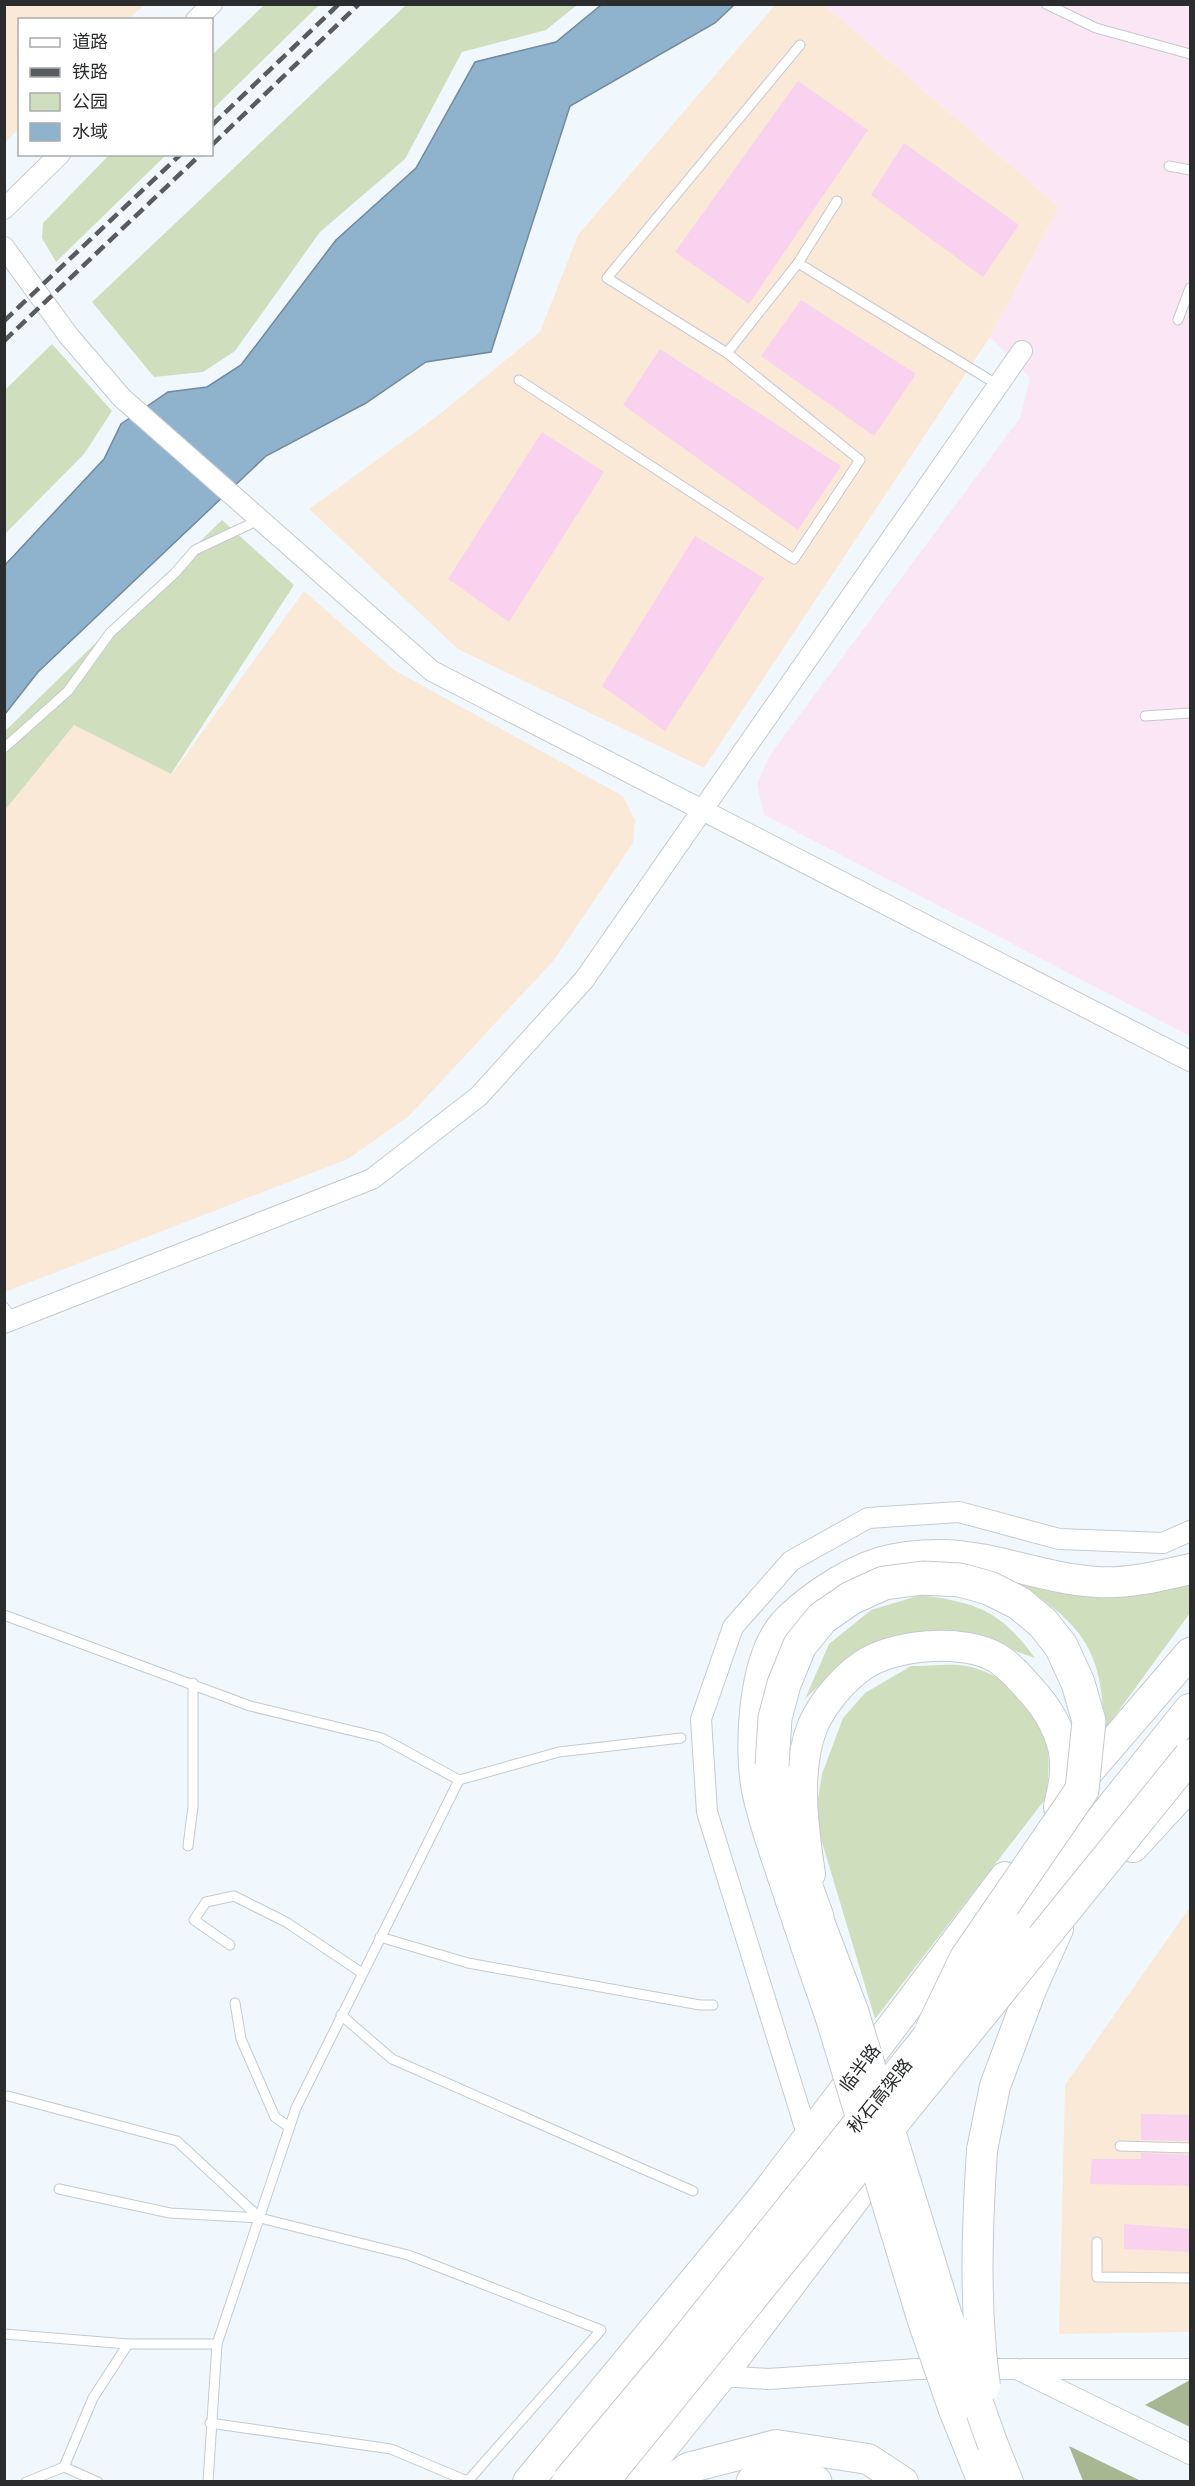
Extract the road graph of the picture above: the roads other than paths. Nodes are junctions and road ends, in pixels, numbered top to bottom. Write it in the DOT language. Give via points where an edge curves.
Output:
graph roads {
  1 [pos="212,4"];
  2 [pos="1046,4"];
  3 [pos="198,18"];
  4 [pos="800,45"];
  5 [pos="1191,54"];
  6 [pos="58,156"];
  7 [pos="1169,166"];
  8 [pos="1191,170"];
  9 [pos="837,201"];
  10 [pos="4,209"];
  11 [pos="4,246"];
  12 [pos="798,263"];
  13 [pos="1191,288"];
  14 [pos="1178,320"];
  15 [pos="1022,351"];
  16 [pos="727,353"];
  17 [pos="519,380"];
  18 [pos="998,385"];
  19 [pos="261,519"];
  20 [pos="1191,714"];
  21 [pos="1145,716"];
  22 [pos="4,748"];
  23 [pos="702,810"];
  24 [pos="1191,1061"];
  25 [pos="8,1316"];
  26 [pos="1191,1531"];
  27 [pos="1191,1569"];
  28 [pos="4,1615"];
  29 [pos="1191,1653"];
  30 [pos="192,1683"];
  31 [pos="1191,1710"];
  32 [pos="681,1738"];
  33 [pos="1191,1756"];
  34 [pos="459,1780"];
  35 [pos="1191,1785"];
  36 [pos="1059,1807"];
  37 [pos="188,1846"];
  38 [pos="817,1917"];
  39 [pos="1058,1929"];
  40 [pos="380,1937"];
  41 [pos="230,1945"];
  42 [pos="362,1973"];
  43 [pos="235,2003"];
  44 [pos="713,2005"];
  45 [pos="841,2013"];
  46 [pos="341,2015"];
  47 [pos="931,2032"];
  48 [pos="8,2096"];
  49 [pos="289,2127"];
  50 [pos="808,2138"];
  51 [pos="1120,2146"];
  52 [pos="1191,2148"];
  53 [pos="59,2189"];
  54 [pos="693,2191"];
  55 [pos="260,2218"];
  56 [pos="1097,2242"];
  57 [pos="1191,2278"];
  58 [pos="4,2334"];
  59 [pos="649,2337"];
  60 [pos="128,2344"];
  61 [pos="217,2344"];
  62 [pos="1017,2369"];
  63 [pos="1191,2369"];
  64 [pos="721,2376"];
  65 [pos="210,2423"];
  66 [pos="993,2445"];
  67 [pos="1191,2454"];
  68 [pos="64,2467"];
  69 [pos="26,2481"];
  70 [pos="99,2481"];
  71 [pos="208,2481"];
  72 [pos="467,2481"];
  73 [pos="528,2481"];
  74 [pos="568,2481"];
  75 [pos="602,2481"];
  76 [pos="635,2481"];
  77 [pos="668,2481"];
  78 [pos="753,2481"];
  79 [pos="815,2481"];
  80 [pos="903,2481"];
  81 [pos="983,2481"];
  82 [pos="1008,2481"];
  1 -- 3 [label="street"];
  2 -- 5 [label="lane" via="1096,28"];
  4 -- 16 [label="lane" via="607,278"];
  6 -- 10 [label="street"];
  7 -- 8 [label="lane"];
  9 -- 12 [label="lane"];
  11 -- 19 [label="street" via="68,335 122,398 238,503"];
  12 -- 16 [label="lane"];
  12 -- 18 [label="lane"];
  13 -- 14 [label="lane"];
  15 -- 18 [label="street"];
  16 -- 17 [label="lane" via="860,460 794,559"];
  18 -- 23 [label="street"];
  19 -- 22 [label="lane" via="195,550 176,573 110,633 68,691"];
  19 -- 23 [label="street" via="432,671"];
  20 -- 21 [label="lane"];
  23 -- 24 [label="street"];
  23 -- 25 [label="street" via="584,980 479,1096 372,1179"];
  26 -- 50 [label="street" via="1163,1543 1059,1539 959,1512 868,1518 791,1560 733,1627 701,1719 707,1812"];
  27 -- 45 [label="main road" via="1144,1580 1098,1582 985,1560 946,1555 901,1556 870,1564 838,1581 809,1600 783,1625 767,1657 758,1691 752,1739 758,1793"];
  28 -- 30 [label="lane"];
  29 -- 36 [label="main road, 临半路"];
  30 -- 34 [label="lane" via="250,1706 382,1738"];
  30 -- 37 [label="lane" via="193,1807"];
  31 -- 47 [label="highway, 秋石高架路, bridge"];
  32 -- 34 [label="lane" via="559,1752"];
  33 -- 75 [label="highway, 秋石高架路, bridge"];
  34 -- 40 [label="lane"];
  35 -- 39 [label="main road"];
  36 -- 38 [label="main road" via="1066,1770 1060,1734 1046,1708 997,1658 960,1646 928,1647 894,1651 862,1665 836,1689 814,1725 804,1761 805,1840"];
  36 -- 50 [label="main road, 临半路"];
  38 -- 45 [label="main road"];
  38 -- 47 [label="highway, bridge" via="788,1838 772,1765 775,1718 800,1645 822,1618 851,1598 884,1583 923,1578 960,1580 989,1588 1019,1603 1043,1623 1061,1646 1078,1683 1089,1721 1082,1790 966,1959"];
  39 -- 64 [label="main road"];
  39 -- 66 [label="main road, bridge" via="995,2086 982,2150 977,2330"];
  40 -- 42 [label="lane"];
  40 -- 44 [label="lane" via="468,1963"];
  41 -- 42 [label="lane" via="194,1920 206,1902 234,1896 286,1922"];
  42 -- 46 [label="lane"];
  43 -- 49 [label="lane" via="241,2039 275,2117"];
  45 -- 66 [label="main road, bridge"];
  45 -- 81 [label="main road, bridge" via="923,2321"];
  46 -- 49 [label="lane"];
  46 -- 54 [label="lane" via="392,2060"];
  47 -- 74 [label="highway, 秋石高架路, bridge" via="675,2354"];
  48 -- 55 [label="lane" via="177,2141"];
  49 -- 55 [label="lane"];
  50 -- 59 [label="main road, 临半路"];
  51 -- 52 [label="lane"];
  53 -- 55 [label="lane" via="170,2213"];
  55 -- 61 [label="lane"];
  55 -- 72 [label="lane" via="408,2255 601,2330"];
  56 -- 57 [label="lane" via="1097,2277"];
  58 -- 60 [label="lane"];
  59 -- 64 [label="street"];
  59 -- 73 [label="main road, 临半路"];
  60 -- 61 [label="lane"];
  60 -- 68 [label="lane" via="93,2398"];
  61 -- 65 [label="lane"];
  62 -- 63 [label="street"];
  62 -- 64 [label="street" via="917,2369 768,2379"];
  62 -- 67 [label="street"];
  64 -- 76 [label="main road"];
  65 -- 71 [label="lane"];
  65 -- 72 [label="lane" via="390,2450"];
  66 -- 82 [label="main road"];
  68 -- 69 [label="lane"];
  68 -- 70 [label="lane"];
  77 -- 80 [label="main road" via="688,2468 776,2445 868,2458"];
  78 -- 79 [label="highway" via="772,2475"];
}
